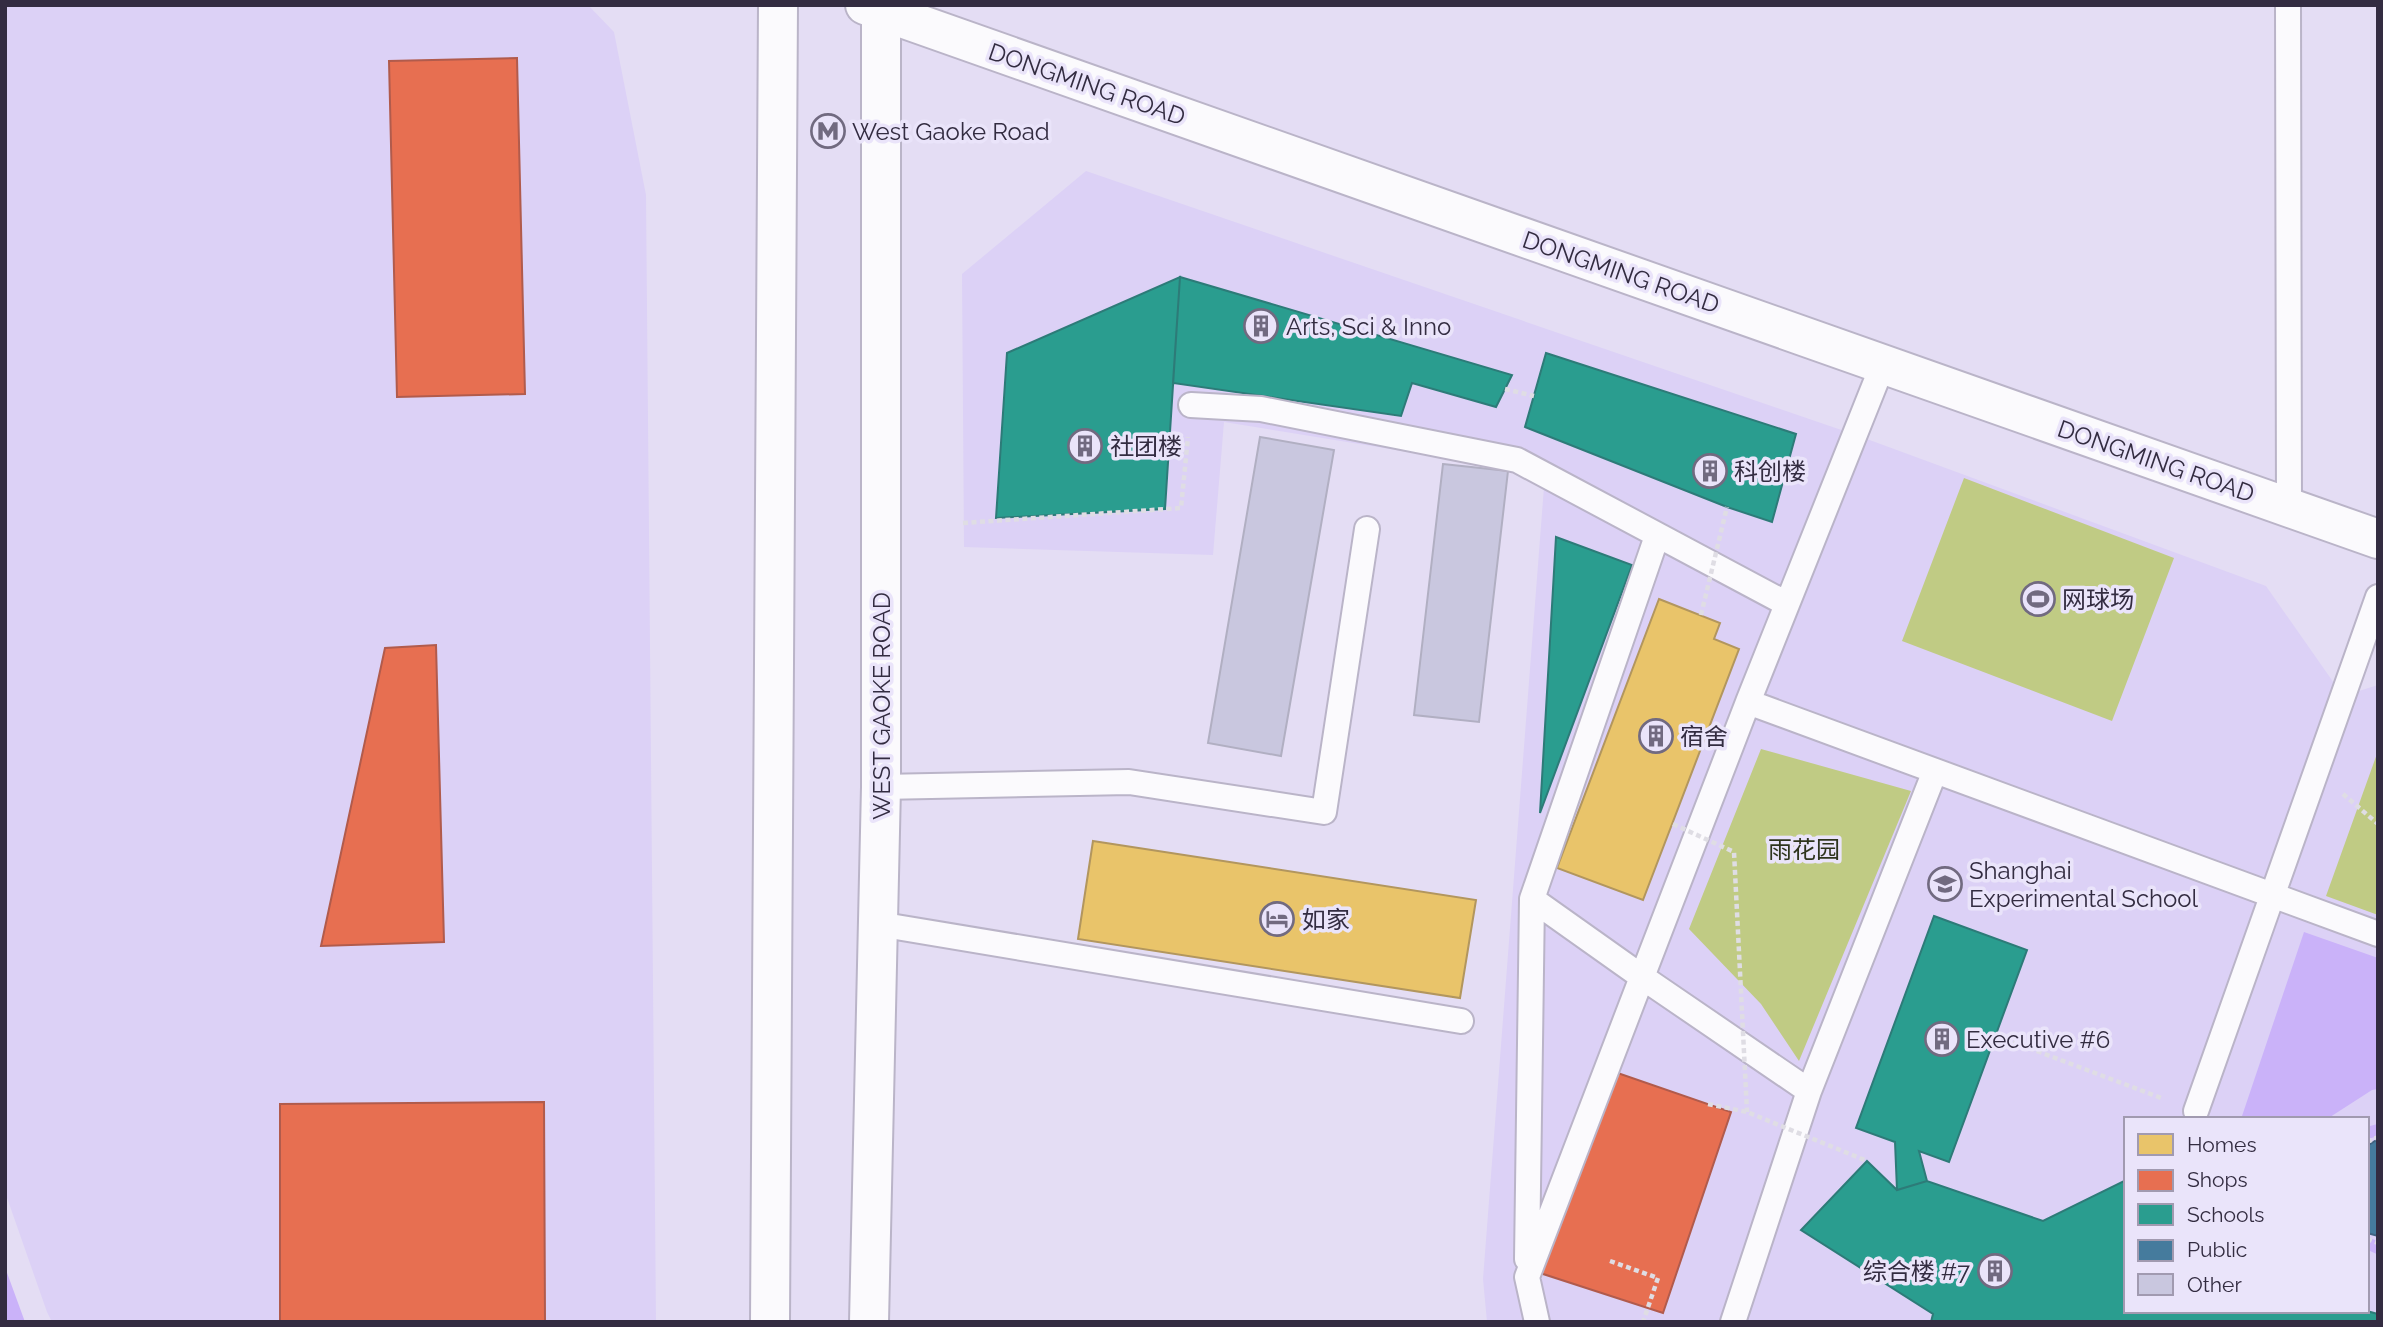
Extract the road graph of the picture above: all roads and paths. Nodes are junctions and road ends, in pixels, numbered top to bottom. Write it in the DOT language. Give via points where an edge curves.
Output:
graph roads {
  1 [pos="778,5"];
  2 [pos="2288,5"];
  3 [pos="876,7"];
  4 [pos="1883,364"];
  5 [pos="1506,389"];
  6 [pos="1534,396"];
  7 [pos="1191,405"];
  8 [pos="2289,507"];
  9 [pos="1727,508"];
  10 [pos="963,523"];
  11 [pos="1367,529"];
  12 [pos="1657,536"];
  13 [pos="2378,539"];
  14 [pos="2378,597"];
  15 [pos="1787,604"];
  16 [pos="1701,615"];
  17 [pos="1748,702"];
  18 [pos="2317,770"];
  19 [pos="1935,771"];
  20 [pos="881,787"];
  21 [pos="1673,824"];
  22 [pos="2378,824"];
  23 [pos="2273,896"];
  24 [pos="1532,899"];
  25 [pos="878,924"];
  26 [pos="2378,934"];
  27 [pos="1642,977"];
  28 [pos="1461,1021"];
  29 [pos="2005,1039"];
  30 [pos="1809,1091"];
  31 [pos="1708,1104"];
  32 [pos="2196,1111"];
  33 [pos="1747,1112"];
  34 [pos="1867,1161"];
  35 [pos="1610,1261"];
  36 [pos="1527,1277"];
  37 [pos="770,1322"];
  38 [pos="869,1322"];
  39 [pos="1537,1322"];
  40 [pos="1643,1322"];
  41 [pos="1733,1322"];
  1 -- 37 [label="main road"];
  2 -- 8 [label="lane"];
  3 -- 4 [label="main road, DONGMING ROAD"];
  3 -- 20 [label="main road, WEST GAOKE ROAD"];
  4 -- 8 [label="main road, DONGMING ROAD"];
  4 -- 15 [label="lane"];
  5 -- 6 [label="path"];
  7 -- 10 [label="path" via="1181,508"];
  7 -- 12 [label="lane" via="1261,409 1517,460"];
  8 -- 13 [label="main road, DONGMING ROAD"];
  9 -- 16 [label="path, bridge"];
  11 -- 20 [label="lane" via="1324,812 1129,782"];
  12 -- 15 [label="lane"];
  12 -- 24 [label="lane"];
  14 -- 18 [label="lane"];
  15 -- 17 [label="lane"];
  17 -- 19 [label="lane"];
  17 -- 27 [label="lane"];
  18 -- 22 [label="path"];
  18 -- 23 [label="lane"];
  19 -- 23 [label="lane"];
  19 -- 30 [label="lane"];
  20 -- 25 [label="main road, WEST GAOKE ROAD"];
  21 -- 33 [label="path, bridge" via="1734,852"];
  23 -- 26 [label="lane"];
  23 -- 32 [label="lane"];
  24 -- 27 [label="lane"];
  24 -- 36 [label="lane"];
  25 -- 28 [label="lane"];
  25 -- 38 [label="main road, WEST GAOKE ROAD"];
  27 -- 30 [label="lane"];
  27 -- 36 [label="lane"];
  29 -- 32 [label="path"];
  30 -- 41 [label="lane"];
  31 -- 33 [label="path, bridge"];
  33 -- 34 [label="path, bridge"];
  35 -- 40 [label="path" via="1658,1278"];
  36 -- 39 [label="lane"];
}
